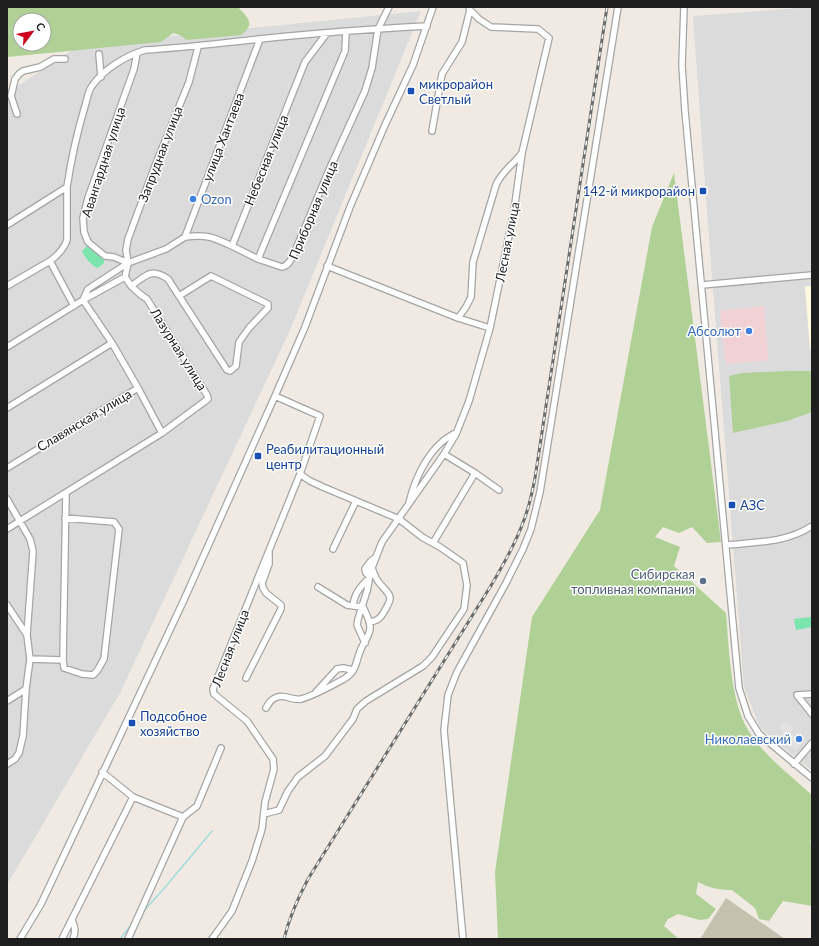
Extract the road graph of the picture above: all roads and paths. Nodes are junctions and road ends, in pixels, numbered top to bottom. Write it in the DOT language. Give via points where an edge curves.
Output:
graph roads {
  1 [pos="389,7"];
  2 [pos="433,7"];
  3 [pos="618,7"];
  4 [pos="684,7"];
  5 [pos="470,9"];
  6 [pos="427,26"];
  7 [pos="378,29"];
  8 [pos="346,32"];
  9 [pos="327,33"];
  10 [pos="260,39"];
  11 [pos="198,47"];
  12 [pos="137,53"];
  13 [pos="99,54"];
  14 [pos="65,59"];
  15 [pos="101,77"];
  16 [pos="17,114"];
  17 [pos="432,131"];
  18 [pos="522,153"];
  19 [pos="67,187"];
  20 [pos="7,225"];
  21 [pos="185,236"];
  22 [pos="232,246"];
  23 [pos="258,259"];
  24 [pos="50,261"];
  25 [pos="128,262"];
  26 [pos="327,266"];
  27 [pos="812,275"];
  28 [pos="125,277"];
  29 [pos="702,284"];
  30 [pos="7,286"];
  31 [pos="131,286"];
  32 [pos="179,296"];
  33 [pos="83,300"];
  34 [pos="74,306"];
  35 [pos="458,318"];
  36 [pos="490,328"];
  37 [pos="112,343"];
  38 [pos="7,347"];
  39 [pos="138,388"];
  40 [pos="275,396"];
  41 [pos="7,408"];
  42 [pos="458,431"];
  43 [pos="162,433"];
  44 [pos="444,454"];
  45 [pos="7,468"];
  46 [pos="475,473"];
  47 [pos="300,474"];
  48 [pos="499,490"];
  49 [pos="66,493"];
  50 [pos="7,499"];
  51 [pos="356,501"];
  52 [pos="407,508"];
  53 [pos="66,518"];
  54 [pos="399,519"];
  55 [pos="20,521"];
  56 [pos="812,526"];
  57 [pos="7,529"];
  58 [pos="433,543"];
  59 [pos="726,545"];
  60 [pos="269,549"];
  61 [pos="333,549"];
  62 [pos="376,557"];
  63 [pos="372,568"];
  64 [pos="369,577"];
  65 [pos="318,587"];
  66 [pos="7,605"];
  67 [pos="353,606"];
  68 [pos="362,606"];
  69 [pos="369,622"];
  70 [pos="27,635"];
  71 [pos="365,643"];
  72 [pos="30,659"];
  73 [pos="62,660"];
  74 [pos="353,670"];
  75 [pos="246,678"];
  76 [pos="26,689"];
  77 [pos="316,692"];
  78 [pos="812,694"];
  79 [pos="7,701"];
  80 [pos="266,708"];
  81 [pos="812,714"];
  82 [pos="812,743"];
  83 [pos="221,748"];
  84 [pos="7,764"];
  85 [pos="794,764"];
  86 [pos="102,772"];
  87 [pos="812,778"];
  88 [pos="133,797"];
  89 [pos="264,814"];
  90 [pos="183,817"];
  91 [pos="72,920"];
  92 [pos="20,939"];
  93 [pos="62,939"];
  94 [pos="73,939"];
  95 [pos="128,939"];
  96 [pos="212,939"];
  97 [pos="463,939"];
  1 -- 7 [label="street"];
  2 -- 6 [label="street"];
  3 -- 97 [label="street" via="533,522 523,549 457,672 448,695 444,730"];
  4 -- 29 [label="street" via="682,65"];
  5 -- 17 [label="street" via="462,42 442,74"];
  5 -- 18 [label="street, Лесная улица" via="478,19 491,27 538,29 549,38"];
  6 -- 7 [label="street"];
  6 -- 26 [label="street" via="413,66 382,132"];
  7 -- 8 [label="street"];
  7 -- 23 [label="street, Приборная улица" via="372,68 365,91 289,264 282,268"];
  8 -- 9 [label="street"];
  8 -- 23 [label="street" via="345,50"];
  9 -- 10 [label="street"];
  9 -- 22 [label="street, Небесная улица" via="305,62"];
  10 -- 11 [label="street"];
  10 -- 21 [label="street, улица Хантаева"];
  11 -- 12 [label="street" via="144,50"];
  11 -- 25 [label="street, Запрудная улица" via="188,82 128,239"];
  12 -- 15 [label="street" via="120,61"];
  12 -- 25 [label="street, Авангардная улица" via="134,69 83,218 88,242 105,256"];
  13 -- 15 [label="street"];
  14 -- 16 [label="street" via="54,59 19,74 15,79 11,96"];
  15 -- 19 [label="street" via="91,87 71,160"];
  18 -- 35 [label="street" via="499,176 473,262 471,297"];
  18 -- 36 [label="street, Лесная улица" via="514,211"];
  19 -- 20 [label="street"];
  19 -- 24 [label="street" via="67,240 60,254"];
  21 -- 22 [label="street" via="201,235"];
  21 -- 25 [label="street" via="166,249"];
  22 -- 23 [label="street"];
  24 -- 30 [label="street"];
  24 -- 34 [label="street"];
  25 -- 28 [label="street"];
  25 -- 33 [label="street" via="88,289"];
  26 -- 35 [label="street"];
  26 -- 40 [label="street" via="305,327"];
  27 -- 29 [label="street"];
  28 -- 31 [label="street, Лазурная улица"];
  28 -- 33 [label="street"];
  29 -- 59 [label="street"];
  31 -- 32 [label="street" via="154,272 168,279"];
  31 -- 43 [label="street, Лазурная улица" via="147,299 207,394 208,399"];
  32 -- 32 [label="street" via="227,370 236,366 239,342 268,308 268,304 211,276"];
  33 -- 34 [label="street"];
  33 -- 37 [label="street, Славянская улица"];
  34 -- 38 [label="street"];
  35 -- 36 [label="street"];
  36 -- 42 [label="street, Лесная улица" via="470,401"];
  37 -- 39 [label="street, Славянская улица"];
  37 -- 41 [label="street"];
  39 -- 43 [label="street"];
  39 -- 45 [label="street, Славянская улица"];
  40 -- 47 [label="street, Лесная улица" via="320,416"];
  40 -- 86 [label="street" via="183,602"];
  42 -- 44 [label="street, Лесная улица"];
  42 -- 52 [label="street" via="442,442 428,458 412,490"];
  43 -- 49 [label="street, Лазурная улица"];
  44 -- 46 [label="street"];
  44 -- 52 [label="street, Лесная улица"];
  46 -- 48 [label="street"];
  46 -- 58 [label="street"];
  47 -- 51 [label="street" via="323,488"];
  47 -- 60 [label="street, Лесная улица"];
  49 -- 53 [label="street"];
  49 -- 55 [label="street, Лазурная улица"];
  50 -- 55 [label="street"];
  51 -- 54 [label="street"];
  51 -- 61 [label="street"];
  52 -- 54 [label="street, Лесная улица"];
  53 -- 73 [label="street"];
  53 -- 73 [label="street" via="114,522 119,529 104,659 93,675 64,668"];
  54 -- 58 [label="street"];
  54 -- 62 [label="street, Лесная улица" via="382,542"];
  55 -- 57 [label="street, Лазурная улица"];
  55 -- 70 [label="street" via="30,539 32,551"];
  56 -- 59 [label="street" via="803,532 772,541"];
  58 -- 89 [label="street" via="463,563 467,586 464,609 432,657 423,666 366,700 325,756 298,777 279,810"];
  59 -- 85 [label="street" via="739,688 748,716 759,734"];
  60 -- 75 [label="street" via="269,564 262,588 281,605 281,609"];
  60 -- 89 [label="street, Лесная улица" via="213,689 214,694 247,721 273,759 274,769"];
  62 -- 63 [label="street, Лесная улица"];
  62 -- 64 [label="street" via="365,569"];
  63 -- 64 [label="street, Лесная улица"];
  63 -- 69 [label="street" via="376,578 390,595 389,603 380,618"];
  64 -- 67 [label="street" via="356,592"];
  64 -- 68 [label="street, Лесная улица"];
  65 -- 67 [label="street"];
  66 -- 70 [label="street"];
  67 -- 68 [label="street"];
  68 -- 69 [label="street"];
  68 -- 71 [label="street, Лесная улица" via="358,625"];
  69 -- 71 [label="street" via="369,634"];
  70 -- 72 [label="street"];
  71 -- 74 [label="street"];
  72 -- 73 [label="street"];
  72 -- 76 [label="street"];
  74 -- 77 [label="street" via="350,676"];
  74 -- 77 [label="street" via="337,669"];
  76 -- 79 [label="street"];
  76 -- 84 [label="street" via="23,736 19,753"];
  77 -- 80 [label="street" via="293,700 278,696 271,700"];
  78 -- 81 [label="street" via="797,695"];
  82 -- 85 [label="street"];
  83 -- 90 [label="street" via="197,806"];
  85 -- 87 [label="street"];
  86 -- 88 [label="street"];
  86 -- 92 [label="street" via="41,904"];
  88 -- 90 [label="street"];
  88 -- 91 [label="street"];
  89 -- 96 [label="street, Лесная улица" via="252,861 232,911"];
  90 -- 95 [label="street"];
  91 -- 93 [label="street"];
  91 -- 94 [label="street" via="76,932"];
}
